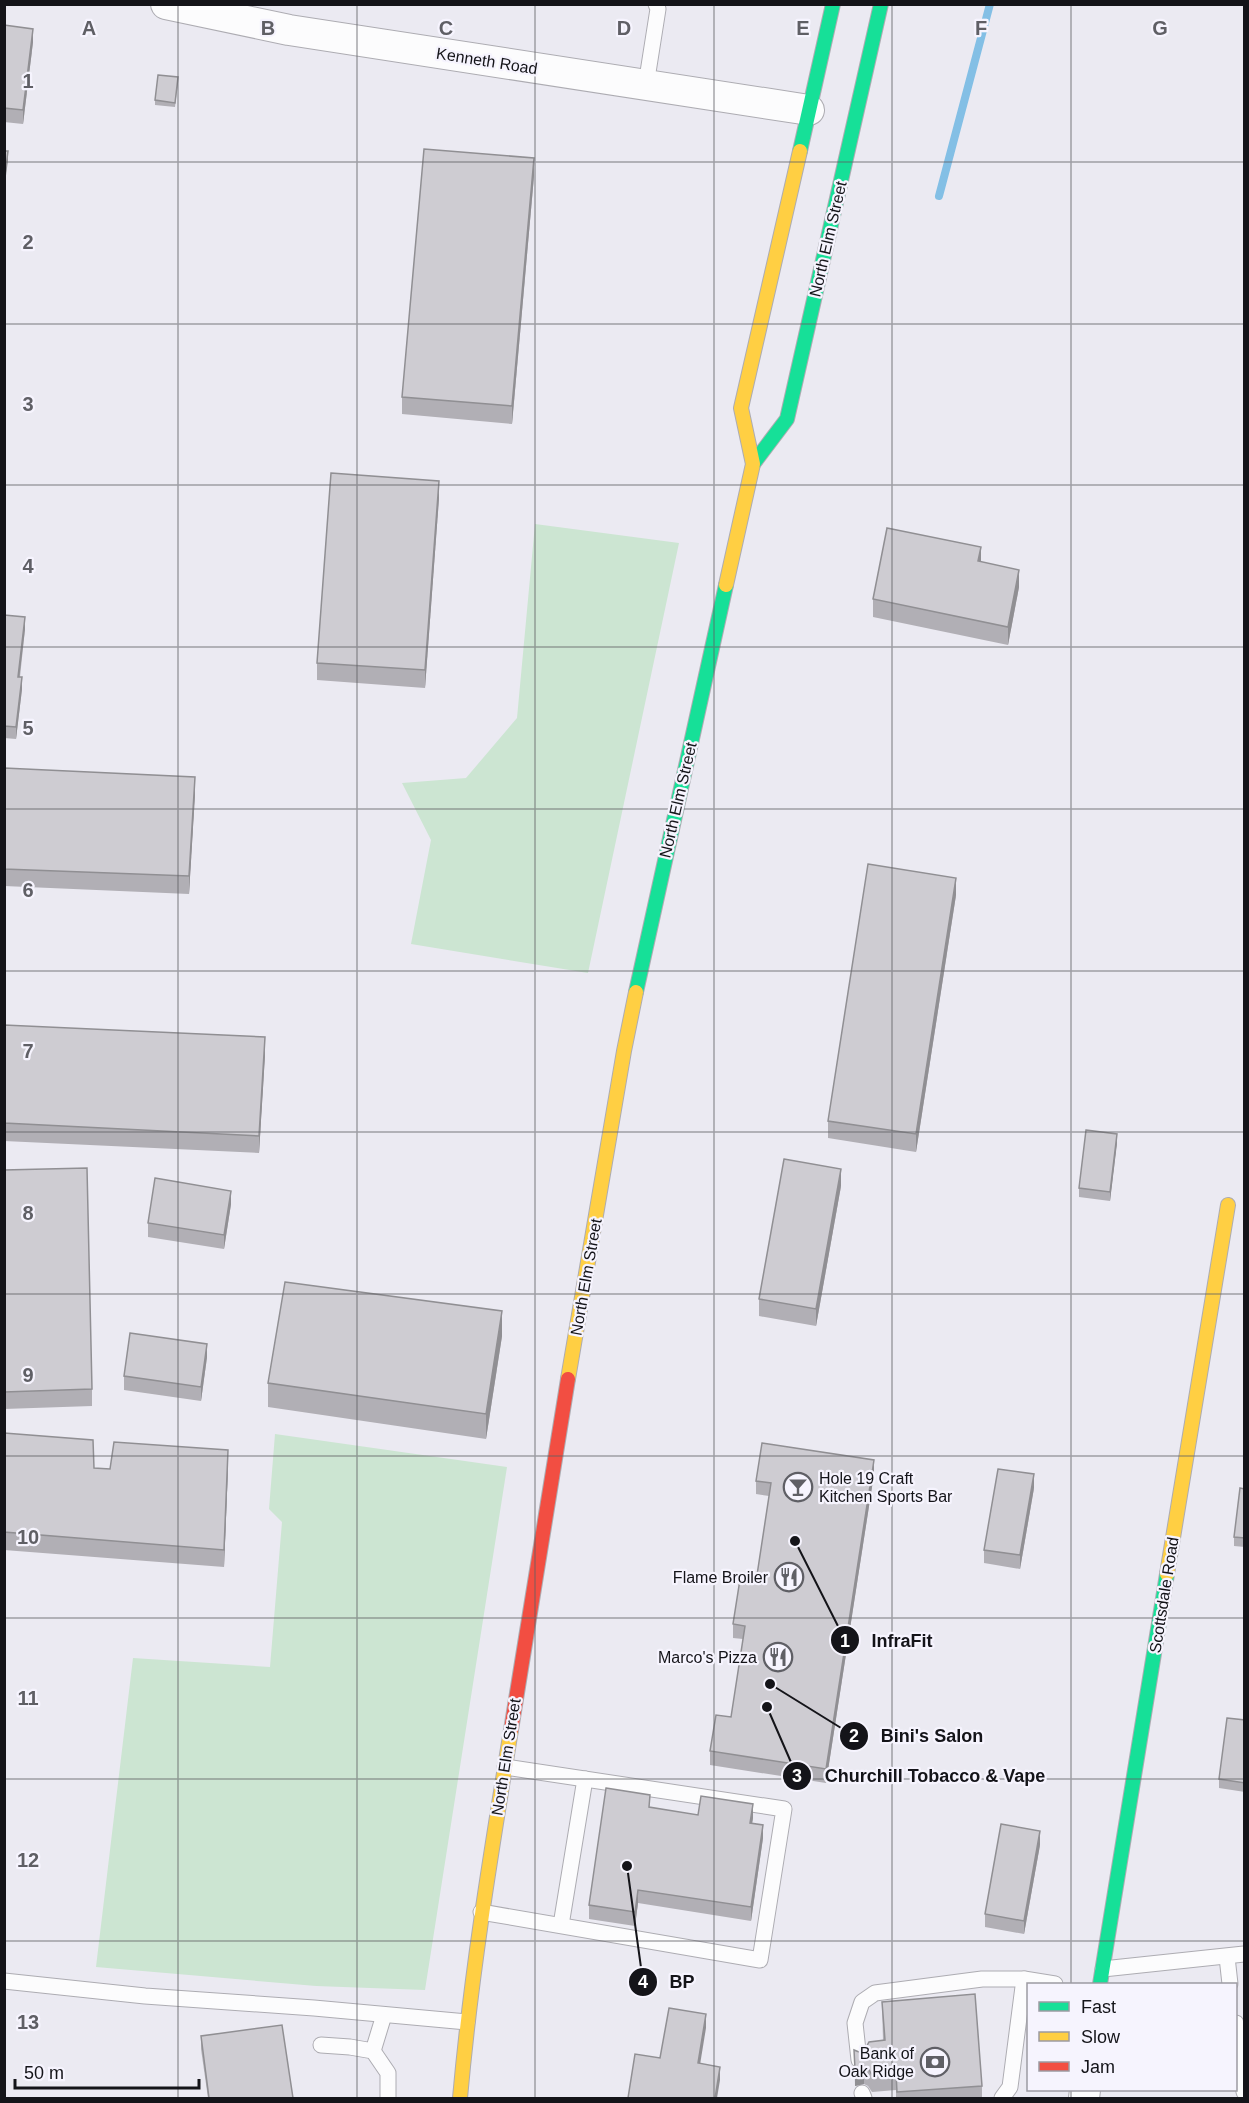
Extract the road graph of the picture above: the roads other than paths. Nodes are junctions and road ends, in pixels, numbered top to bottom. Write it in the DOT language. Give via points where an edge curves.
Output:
graph roads {
  1 [pos="166,4"];
  2 [pos="656,4"];
  3 [pos="833,4"];
  4 [pos="881,4"];
  5 [pos="646,85"];
  6 [pos="809,110"];
  7 [pos="753,464"];
  8 [pos="1228,1205"];
  9 [pos="504,1767"];
  10 [pos="585,1779"];
  11 [pos="481,1912"];
  12 [pos="561,1925"];
  13 [pos="1245,1954"];
  14 [pos="1227,1957"];
  15 [pos="1103,1969"];
  16 [pos="1024,1979"];
  17 [pos="4,1981"];
  18 [pos="1049,1983"];
  19 [pos="1100,1983"];
  20 [pos="1230,1983"];
  21 [pos="384,2015"];
  22 [pos="466,2022"];
  23 [pos="1237,2031"];
  24 [pos="321,2045"];
  25 [pos="373,2051"];
  26 [pos="859,2060"];
  27 [pos="1245,2092"];
  28 [pos="388,2098"];
  29 [pos="460,2098"];
  30 [pos="1002,2098"];
  1 -- 5 [label="street, Kenneth Road" via="280,28"];
  2 -- 5 [label="lane"];
  3 -- 6 [label="main road, North Elm Street"];
  4 -- 7 [label="main road, North Elm Street" via="787,418"];
  5 -- 6 [label="street, Kenneth Road"];
  6 -- 7 [label="main road, North Elm Street" via="741,408"];
  7 -- 9 [label="main road, North Elm Street" via="626,1040"];
  8 -- 15 [label="main road, Scottsdale Road"];
  9 -- 10 [label="lane"];
  9 -- 11 [label="main road, North Elm Street"];
  10 -- 12 [label="lane"];
  10 -- 12 [label="lane" via="784,1809 760,1959"];
  11 -- 12 [label="lane"];
  11 -- 22 [label="main road, North Elm Street"];
  13 -- 14 [label="lane"];
  14 -- 15 [label="lane"];
  14 -- 20 [label="lane"];
  15 -- 19 [label="main road, Scottsdale Road"];
  16 -- 18 [label="lane"];
  16 -- 26 [label="lane" via="982,1979 875,1993 862,2002 855,2023"];
  16 -- 30 [label="lane" via="1010,2086"];
  17 -- 21 [label="lane"];
  21 -- 22 [label="lane"];
  21 -- 25 [label="lane"];
  22 -- 29 [label="main road, North Elm Street"];
  23 -- 27 [label="lane"];
  24 -- 25 [label="lane"];
  25 -- 28 [label="lane" via="387,2073"];
}
